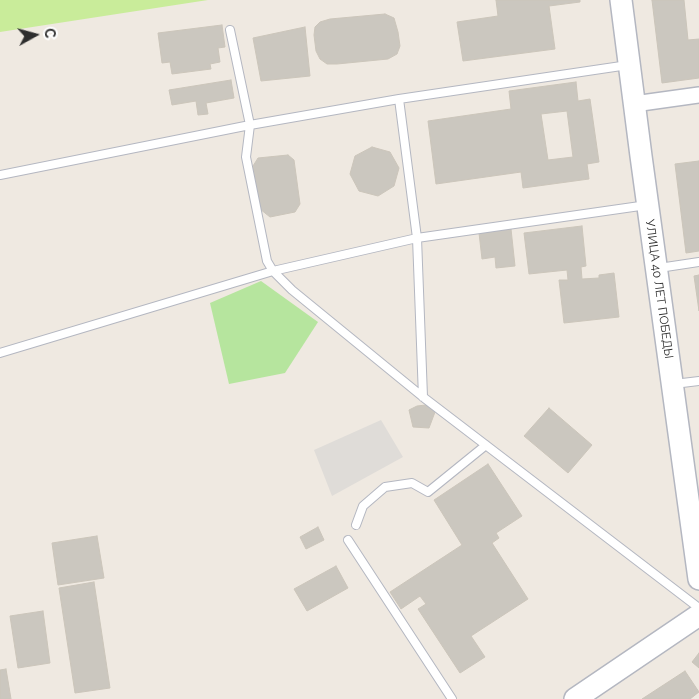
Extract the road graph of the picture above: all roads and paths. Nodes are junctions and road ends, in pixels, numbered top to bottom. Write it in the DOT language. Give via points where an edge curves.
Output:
graph roads {
  1 [pos="622,0"];
  2 [pos="230,30"];
  3 [pos="630,64"];
  4 [pos="699,95"];
  5 [pos="399,99"];
  6 [pos="634,104"];
  7 [pos="250,125"];
  8 [pos="0,175"];
  9 [pos="648,205"];
  10 [pos="417,238"];
  11 [pos="699,262"];
  12 [pos="656,269"];
  13 [pos="273,271"];
  14 [pos="0,353"];
  15 [pos="699,381"];
  16 [pos="672,384"];
  17 [pos="423,397"];
  18 [pos="486,445"];
  19 [pos="356,525"];
  20 [pos="348,540"];
  21 [pos="697,550"];
  22 [pos="699,579"];
  23 [pos="699,608"];
  24 [pos="699,615"];
  25 [pos="452,699"];
  26 [pos="575,699"];
  1 -- 3 [label="main road, УЛИЦА 40 ЛЕТ ПОБЕДЫ"];
  2 -- 7 [label="lane"];
  3 -- 5 [label="lane"];
  3 -- 6 [label="main road, УЛИЦА 40 ЛЕТ ПОБЕДЫ"];
  4 -- 6 [label="street"];
  5 -- 7 [label="lane"];
  5 -- 10 [label="lane"];
  6 -- 9 [label="main road, УЛИЦА 40 ЛЕТ ПОБЕДЫ"];
  7 -- 8 [label="lane"];
  7 -- 13 [label="lane" via="246,157 267,261"];
  9 -- 10 [label="lane"];
  9 -- 12 [label="main road, УЛИЦА 40 ЛЕТ ПОБЕДЫ"];
  10 -- 13 [label="lane"];
  10 -- 17 [label="lane"];
  11 -- 12 [label="lane"];
  12 -- 16 [label="main road, УЛИЦА 40 ЛЕТ ПОБЕДЫ"];
  13 -- 14 [label="lane"];
  13 -- 17 [label="lane"];
  15 -- 16 [label="lane"];
  16 -- 21 [label="main road, УЛИЦА 40 ЛЕТ ПОБЕДЫ"];
  17 -- 18 [label="lane"];
  18 -- 19 [label="lane" via="428,492 412,483 385,487 363,506"];
  18 -- 23 [label="lane"];
  20 -- 25 [label="lane"];
  21 -- 22 [label="main road, УЛИЦА 40 ЛЕТ ПОБЕДЫ"];
  24 -- 26 [label="main road"];
}
